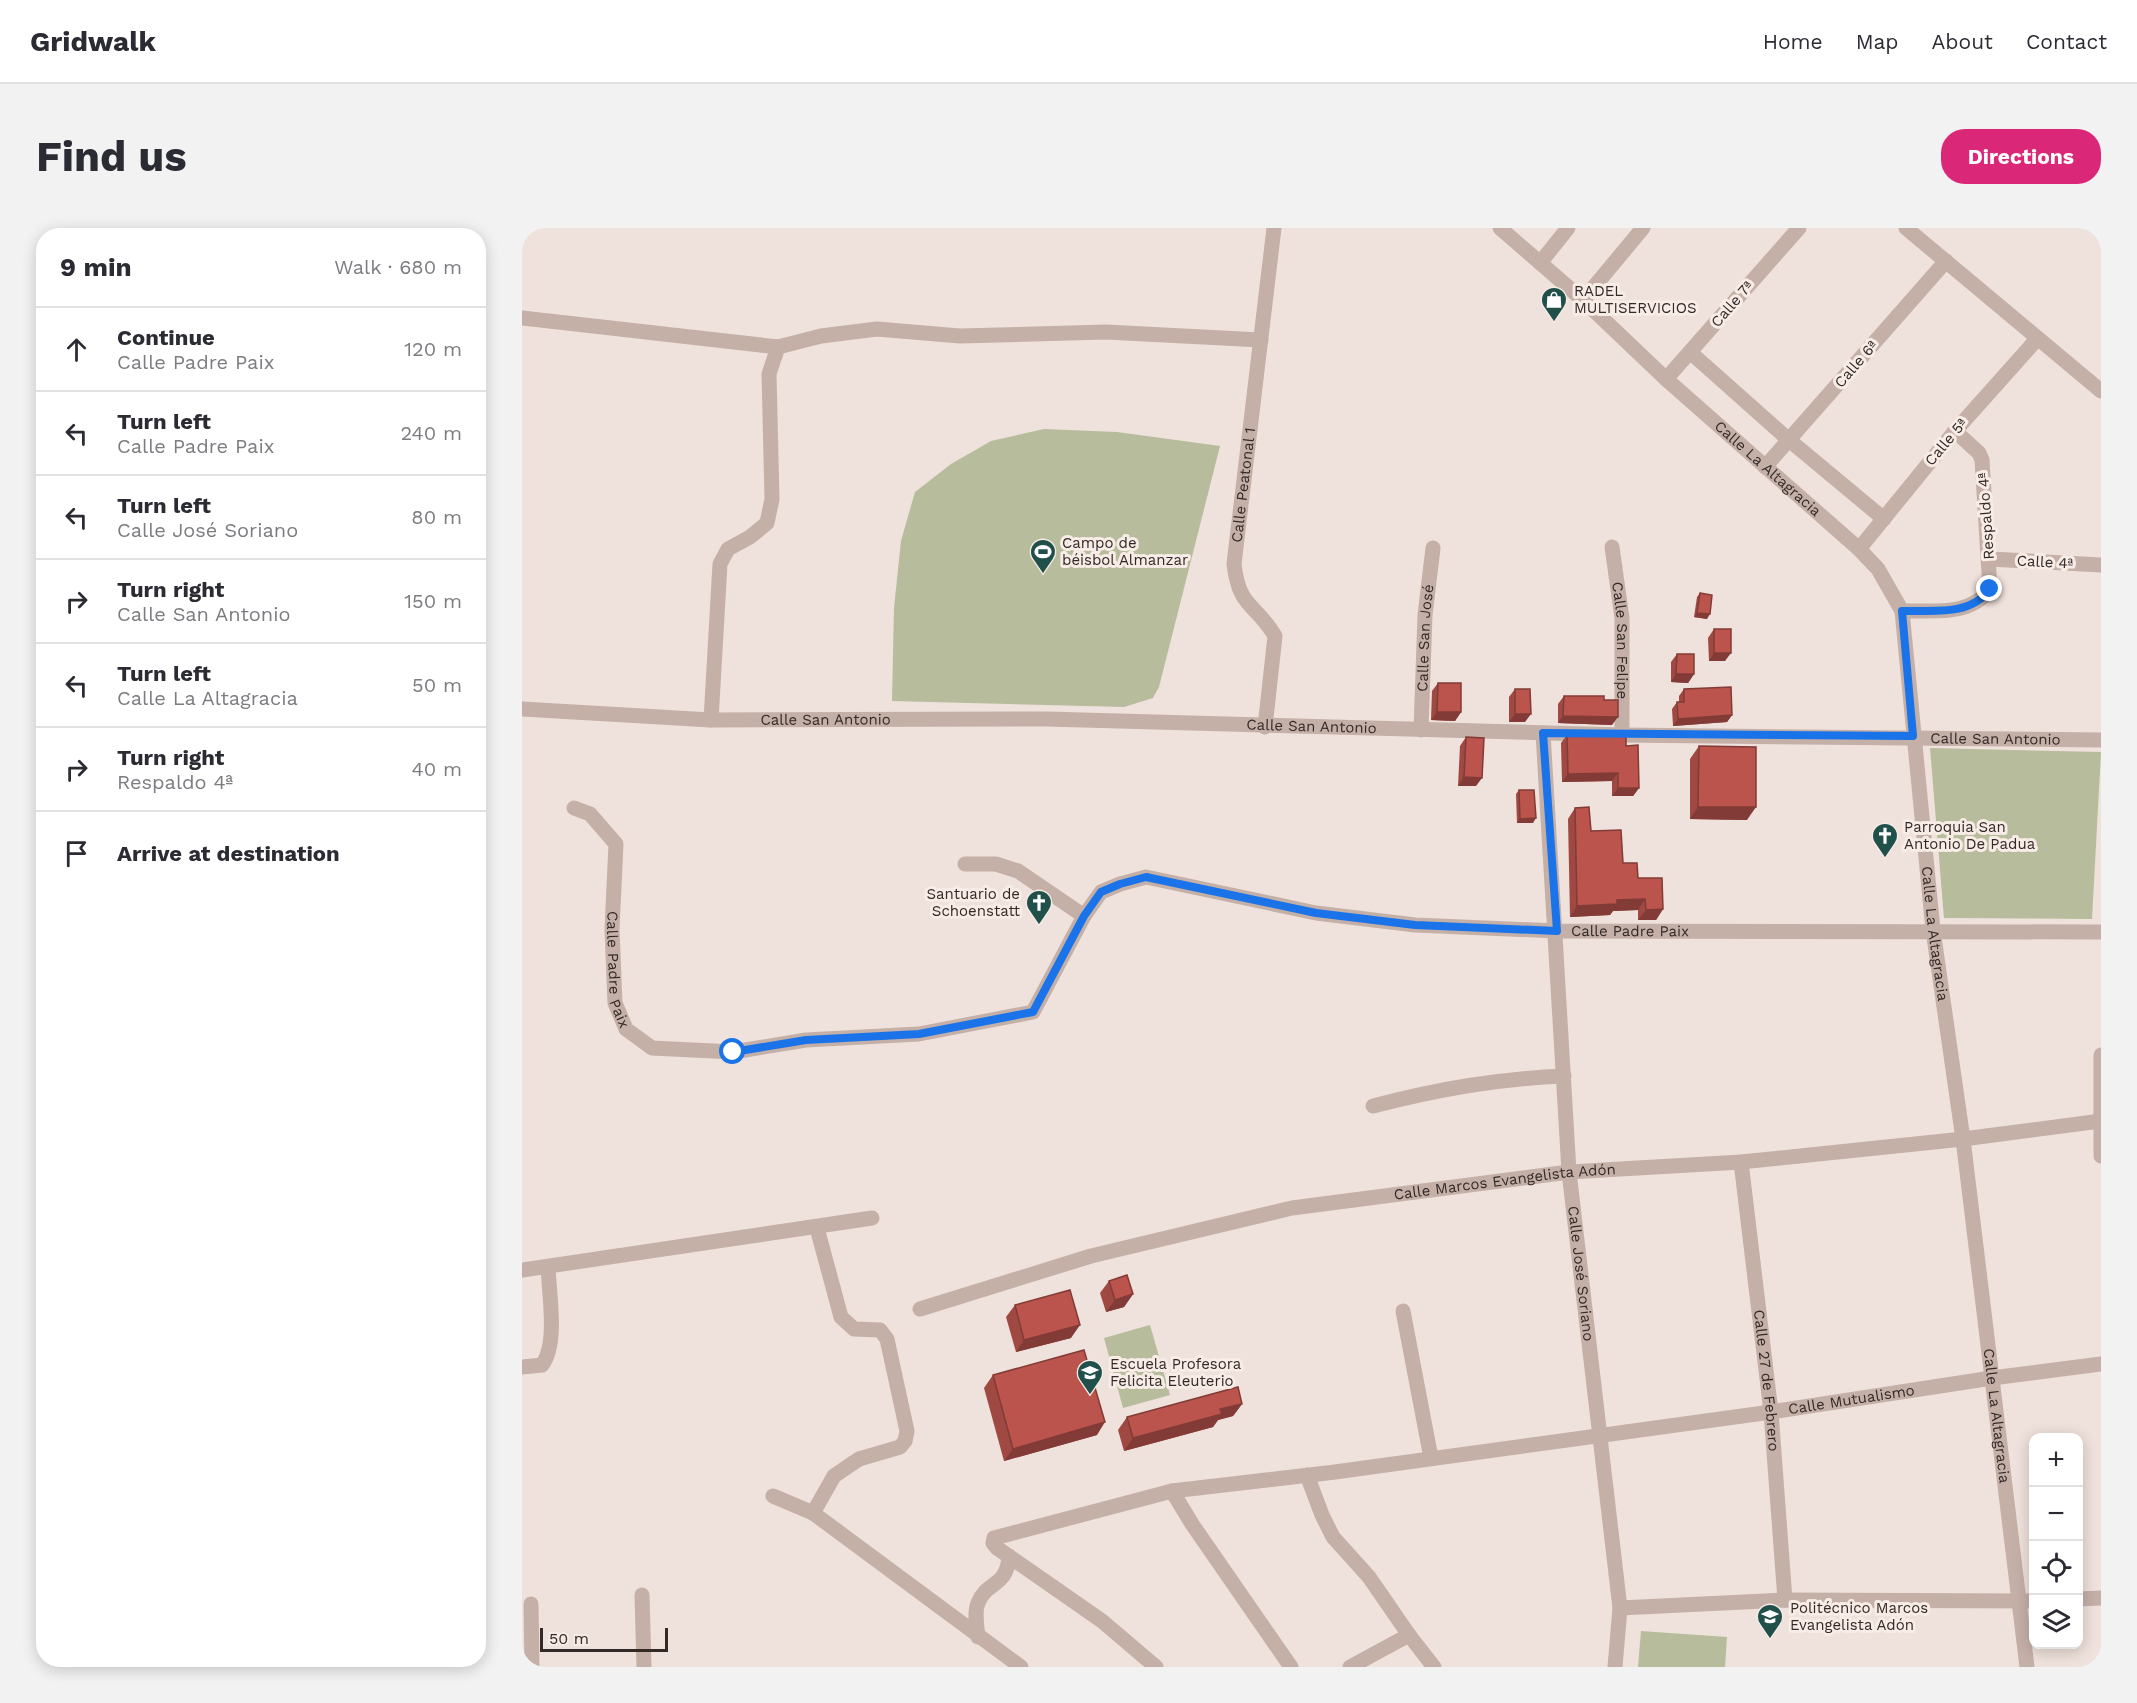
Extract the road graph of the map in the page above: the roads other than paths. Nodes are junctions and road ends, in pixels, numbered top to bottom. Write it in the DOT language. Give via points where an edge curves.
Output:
graph roads {
  1 [pos="1274,228"];
  2 [pos="1500,228"];
  3 [pos="1568,228"];
  4 [pos="1643,228"];
  5 [pos="1798,228"];
  6 [pos="1906,228"];
  7 [pos="1946,261"];
  8 [pos="1540,263"];
  9 [pos="1583,300"];
  10 [pos="522,318"];
  11 [pos="2037,339"];
  12 [pos="1261,340"];
  13 [pos="778,347"];
  14 [pos="1690,352"];
  15 [pos="1666,379"];
  16 [pos="2101,391"];
  17 [pos="1955,431"];
  18 [pos="1789,440"];
  19 [pos="1764,467"];
  20 [pos="1884,519"];
  21 [pos="1612,547"];
  22 [pos="1433,548"];
  23 [pos="1859,549"];
  24 [pos="1990,559"];
  25 [pos="2101,565"];
  26 [pos="1902,611"];
  27 [pos="522,709"];
  28 [pos="711,720"];
  29 [pos="1265,727"];
  30 [pos="1421,730"];
  31 [pos="1543,733"];
  32 [pos="1622,735"];
  33 [pos="1913,736"];
  34 [pos="2101,740"];
  35 [pos="574,807"];
  36 [pos="965,864"];
  37 [pos="1084,916"];
  38 [pos="1933,930"];
  39 [pos="1557,931"];
  40 [pos="2101,932"];
  41 [pos="2101,1055"];
  42 [pos="1564,1076"];
  43 [pos="1373,1106"];
  44 [pos="2100,1121"];
  45 [pos="1964,1139"];
  46 [pos="2101,1156"];
  47 [pos="1741,1162"];
  48 [pos="1569,1172"];
  49 [pos="872,1218"];
  50 [pos="817,1228"];
  51 [pos="548,1267"];
  52 [pos="522,1270"];
  53 [pos="920,1309"];
  54 [pos="1403,1311"];
  55 [pos="2101,1364"];
  56 [pos="522,1367"];
  57 [pos="1992,1378"];
  58 [pos="1771,1412"];
  59 [pos="1601,1434"];
  60 [pos="1431,1458"];
  61 [pos="1307,1475"];
  62 [pos="1172,1491"];
  63 [pos="773,1496"];
  64 [pos="813,1513"];
  65 [pos="1009,1556"];
  66 [pos="642,1595"];
  67 [pos="2101,1598"];
  68 [pos="2083,1599"];
  69 [pos="1785,1600"];
  70 [pos="2026,1602"];
  71 [pos="531,1604"];
  72 [pos="1620,1608"];
  73 [pos="1409,1635"];
  74 [pos="978,1637"];
  75 [pos="532,1667"];
  76 [pos="644,1667"];
  77 [pos="1021,1667"];
  78 [pos="1156,1667"];
  79 [pos="1291,1667"];
  80 [pos="1350,1667"];
  81 [pos="1434,1667"];
  82 [pos="1615,1667"];
  83 [pos="2027,1667"];
  1 -- 12 [label="street, Calle Peatonal 1"];
  2 -- 8 [label="street, Calle La Altagracia"];
  3 -- 8 [label="street"];
  4 -- 9 [label="street"];
  5 -- 14 [label="street, Calle 7ª"];
  6 -- 7 [label="street"];
  7 -- 11 [label="street"];
  7 -- 18 [label="street, Calle 6ª"];
  8 -- 9 [label="street, Calle La Altagracia"];
  9 -- 15 [label="street, Calle La Altagracia"];
  10 -- 13 [label="street"];
  11 -- 16 [label="street"];
  11 -- 17 [label="street, Calle 5ª"];
  12 -- 13 [label="street" via="1106,332 960,336 877,329 821,336"];
  12 -- 29 [label="street, Calle Peatonal 1" via="1234,564 1236,586 1275,636"];
  13 -- 28 [label="street" via="769,374 772,499 767,523 728,549 720,564"];
  14 -- 15 [label="street, Calle 7ª"];
  14 -- 18 [label="street"];
  15 -- 19 [label="street, Calle La Altagracia"];
  17 -- 20 [label="street, Calle 5ª"];
  17 -- 24 [label="street, Respaldo 4ª" via="1981,456"];
  18 -- 19 [label="street, Calle 6ª"];
  18 -- 20 [label="street"];
  19 -- 23 [label="street, Calle La Altagracia"];
  20 -- 23 [label="street, Calle 5ª"];
  21 -- 32 [label="street, Calle San Felipe" via="1622,618"];
  22 -- 30 [label="street, Calle San José" via="1425,615"];
  23 -- 26 [label="street, Calle La Altagracia" via="1878,569"];
  24 -- 25 [label="street, Calle 4ª"];
  24 -- 26 [label="street, Respaldo 4ª" via="1990,589 1982,600 1964,609"];
  26 -- 33 [label="street, Calle La Altagracia"];
  27 -- 28 [label="street, Calle San Antonio"];
  28 -- 29 [label="street, Calle San Antonio" via="1047,719"];
  29 -- 30 [label="street, Calle San Antonio"];
  30 -- 31 [label="street, Calle San Antonio"];
  31 -- 32 [label="street, Calle San Antonio"];
  31 -- 39 [label="street, Calle José Soriano"];
  32 -- 33 [label="street, Calle San Antonio"];
  33 -- 34 [label="street, Calle San Antonio"];
  33 -- 38 [label="street, Calle La Altagracia"];
  35 -- 37 [label="street, Calle Padre Paix" via="590,814 616,844 612,929 615,1003 626,1029 652,1048 733,1052 806,1040 919,1034 1033,1012"];
  36 -- 37 [label="street" via="996,864 1018,871"];
  37 -- 39 [label="street, Calle Padre Paix" via="1101,892 1146,877 1316,913 1415,925"];
  38 -- 39 [label="street, Calle Padre Paix"];
  38 -- 40 [label="street, Calle Padre Paix"];
  38 -- 45 [label="street, Calle La Altagracia"];
  39 -- 42 [label="street, Calle José Soriano"];
  41 -- 44 [label="street"];
  42 -- 43 [label="street" via="1504,1079 1435,1090"];
  42 -- 48 [label="street, Calle José Soriano"];
  44 -- 45 [label="street, Calle Marcos Evangelista Adón"];
  44 -- 46 [label="street"];
  45 -- 47 [label="street, Calle Marcos Evangelista Adón"];
  45 -- 57 [label="street, Calle La Altagracia"];
  47 -- 48 [label="street, Calle Marcos Evangelista Adón"];
  47 -- 58 [label="street, Calle 27 de Febrero"];
  48 -- 53 [label="street, Calle Marcos Evangelista Adón" via="1292,1208 1091,1256"];
  48 -- 59 [label="street, Calle José Soriano"];
  49 -- 50 [label="street"];
  50 -- 51 [label="street"];
  50 -- 64 [label="street" via="841,1317 854,1329 880,1330 887,1339 907,1431 900,1447 859,1459 834,1476"];
  51 -- 52 [label="street"];
  51 -- 56 [label="street" via="548,1357 542,1365"];
  54 -- 60 [label="street"];
  55 -- 57 [label="street, Calle Mutualismo"];
  57 -- 58 [label="street, Calle Mutualismo"];
  57 -- 70 [label="street, Calle La Altagracia"];
  58 -- 59 [label="street, Calle Mutualismo"];
  58 -- 69 [label="street, Calle 27 de Febrero"];
  59 -- 60 [label="street, Calle Mutualismo"];
  59 -- 72 [label="street, Calle José Soriano"];
  60 -- 61 [label="street, Calle Mutualismo"];
  61 -- 62 [label="street, Calle Mutualismo"];
  61 -- 73 [label="street" via="1333,1538 1369,1577"];
  62 -- 65 [label="street, Calle Mutualismo" via="994,1538 994,1545"];
  62 -- 79 [label="street"];
  63 -- 64 [label="street"];
  64 -- 74 [label="street"];
  65 -- 74 [label="street" via="1002,1579 987,1588 977,1604"];
  65 -- 78 [label="street" via="1102,1621"];
  66 -- 76 [label="street"];
  67 -- 68 [label="street"];
  69 -- 70 [label="street"];
  69 -- 72 [label="street"];
  70 -- 83 [label="street, Calle La Altagracia"];
  71 -- 75 [label="street"];
  72 -- 82 [label="street, Calle José Soriano"];
  73 -- 80 [label="street"];
  73 -- 81 [label="street"];
  74 -- 77 [label="street"];
}
